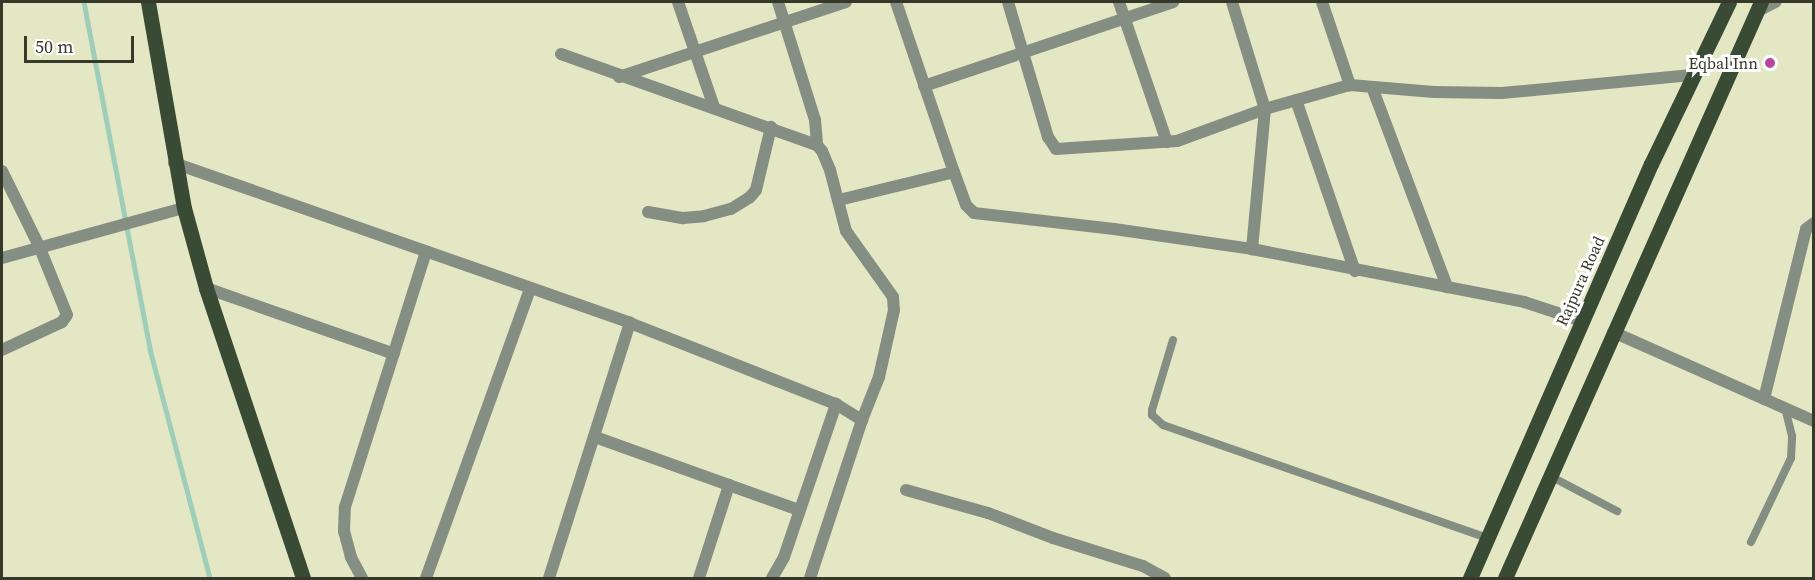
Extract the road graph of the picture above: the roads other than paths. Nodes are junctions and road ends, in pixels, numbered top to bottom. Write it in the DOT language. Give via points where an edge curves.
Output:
graph roads {
  1 [pos="148,2"];
  2 [pos="678,2"];
  3 [pos="778,2"];
  4 [pos="846,2"];
  5 [pos="896,2"];
  6 [pos="1008,2"];
  7 [pos="1119,2"];
  8 [pos="1173,2"];
  9 [pos="1232,2"];
  10 [pos="1322,2"];
  11 [pos="1729,2"];
  12 [pos="1776,2"];
  13 [pos="1759,7"];
  14 [pos="1125,20"];
  15 [pos="785,22"];
  16 [pos="696,51"];
  17 [pos="1025,53"];
  18 [pos="561,54"];
  19 [pos="1694,75"];
  20 [pos="619,77"];
  21 [pos="1350,85"];
  22 [pos="924,86"];
  23 [pos="1372,87"];
  24 [pos="1296,100"];
  25 [pos="714,107"];
  26 [pos="1265,109"];
  27 [pos="771,127"];
  28 [pos="1167,142"];
  29 [pos="816,145"];
  30 [pos="174,163"];
  31 [pos="2,171"];
  32 [pos="954,172"];
  33 [pos="839,200"];
  34 [pos="184,208"];
  35 [pos="648,212"];
  36 [pos="1814,223"];
  37 [pos="39,246"];
  38 [pos="1252,249"];
  39 [pos="426,252"];
  40 [pos="2,258"];
  41 [pos="1355,271"];
  42 [pos="1447,286"];
  43 [pos="206,288"];
  44 [pos="530,289"];
  45 [pos="1582,321"];
  46 [pos="630,323"];
  47 [pos="1613,332"];
  48 [pos="1173,340"];
  49 [pos="2,350"];
  50 [pos="394,354"];
  51 [pos="1764,399"];
  52 [pos="836,404"];
  53 [pos="1785,408"];
  54 [pos="862,420"];
  55 [pos="1814,422"];
  56 [pos="595,437"];
  57 [pos="1550,476"];
  58 [pos="729,484"];
  59 [pos="906,490"];
  60 [pos="799,510"];
  61 [pos="1617,511"];
  62 [pos="1488,537"];
  63 [pos="1751,542"];
  64 [pos="702,578"];
  65 [pos="813,578"];
  66 [pos="303,579"];
  67 [pos="362,579"];
  68 [pos="426,579"];
  69 [pos="549,579"];
  70 [pos="772,579"];
  71 [pos="1165,579"];
  72 [pos="1470,579"];
  73 [pos="1505,579"];
  1 -- 30 [label="main road"];
  2 -- 16 [label="street"];
  3 -- 15 [label="street"];
  4 -- 15 [label="street"];
  5 -- 22 [label="street"];
  6 -- 17 [label="street"];
  7 -- 14 [label="street"];
  8 -- 14 [label="street"];
  9 -- 26 [label="street"];
  10 -- 21 [label="street"];
  11 -- 19 [label="main road, Rajpura Road"];
  12 -- 13 [label="street"];
  13 -- 47 [label="main road"];
  14 -- 17 [label="street"];
  14 -- 28 [label="street"];
  15 -- 16 [label="street"];
  15 -- 29 [label="street" via="815,120"];
  16 -- 20 [label="street"];
  16 -- 25 [label="street"];
  17 -- 22 [label="street"];
  17 -- 28 [label="street" via="1048,137 1056,149"];
  18 -- 20 [label="street"];
  19 -- 23 [label="street" via="1503,93"];
  19 -- 45 [label="main road, Rajpura Road"];
  20 -- 25 [label="street"];
  21 -- 23 [label="street"];
  21 -- 24 [label="street"];
  22 -- 32 [label="street"];
  23 -- 42 [label="street"];
  24 -- 26 [label="street"];
  24 -- 41 [label="street"];
  25 -- 27 [label="street"];
  26 -- 28 [label="street"];
  26 -- 38 [label="street"];
  27 -- 29 [label="street"];
  27 -- 35 [label="street" via="756,190 743,202 704,216 682,218"];
  29 -- 33 [label="street" via="822,151"];
  30 -- 34 [label="main road"];
  30 -- 39 [label="street"];
  31 -- 37 [label="street"];
  32 -- 33 [label="street"];
  32 -- 38 [label="street" via="966,206 978,214"];
  33 -- 54 [label="street" via="846,231 893,297 894,310 879,377"];
  34 -- 37 [label="street"];
  34 -- 43 [label="main road"];
  36 -- 51 [label="street" via="1806,229"];
  37 -- 40 [label="street"];
  37 -- 49 [label="street" via="66,318"];
  38 -- 41 [label="street"];
  39 -- 44 [label="street"];
  39 -- 50 [label="street"];
  41 -- 42 [label="street"];
  42 -- 45 [label="street" via="1524,302"];
  43 -- 50 [label="street"];
  43 -- 66 [label="main road"];
  44 -- 46 [label="street"];
  44 -- 68 [label="street"];
  45 -- 62 [label="main road, Rajpura Road"];
  46 -- 52 [label="street"];
  46 -- 56 [label="street"];
  47 -- 51 [label="street"];
  47 -- 57 [label="main road"];
  48 -- 62 [label="lane" via="1152,410 1163,425"];
  50 -- 67 [label="street" via="345,507 344,531"];
  51 -- 53 [label="street"];
  52 -- 54 [label="street"];
  52 -- 60 [label="street"];
  53 -- 55 [label="street"];
  53 -- 63 [label="lane" via="1792,436 1791,458"];
  54 -- 65 [label="street"];
  56 -- 58 [label="street"];
  56 -- 69 [label="street"];
  57 -- 61 [label="lane"];
  57 -- 73 [label="main road"];
  58 -- 60 [label="street"];
  58 -- 64 [label="street"];
  59 -- 71 [label="street" via="988,513 1143,566"];
  60 -- 70 [label="street" via="784,557"];
  62 -- 72 [label="main road, Rajpura Road"];
}
